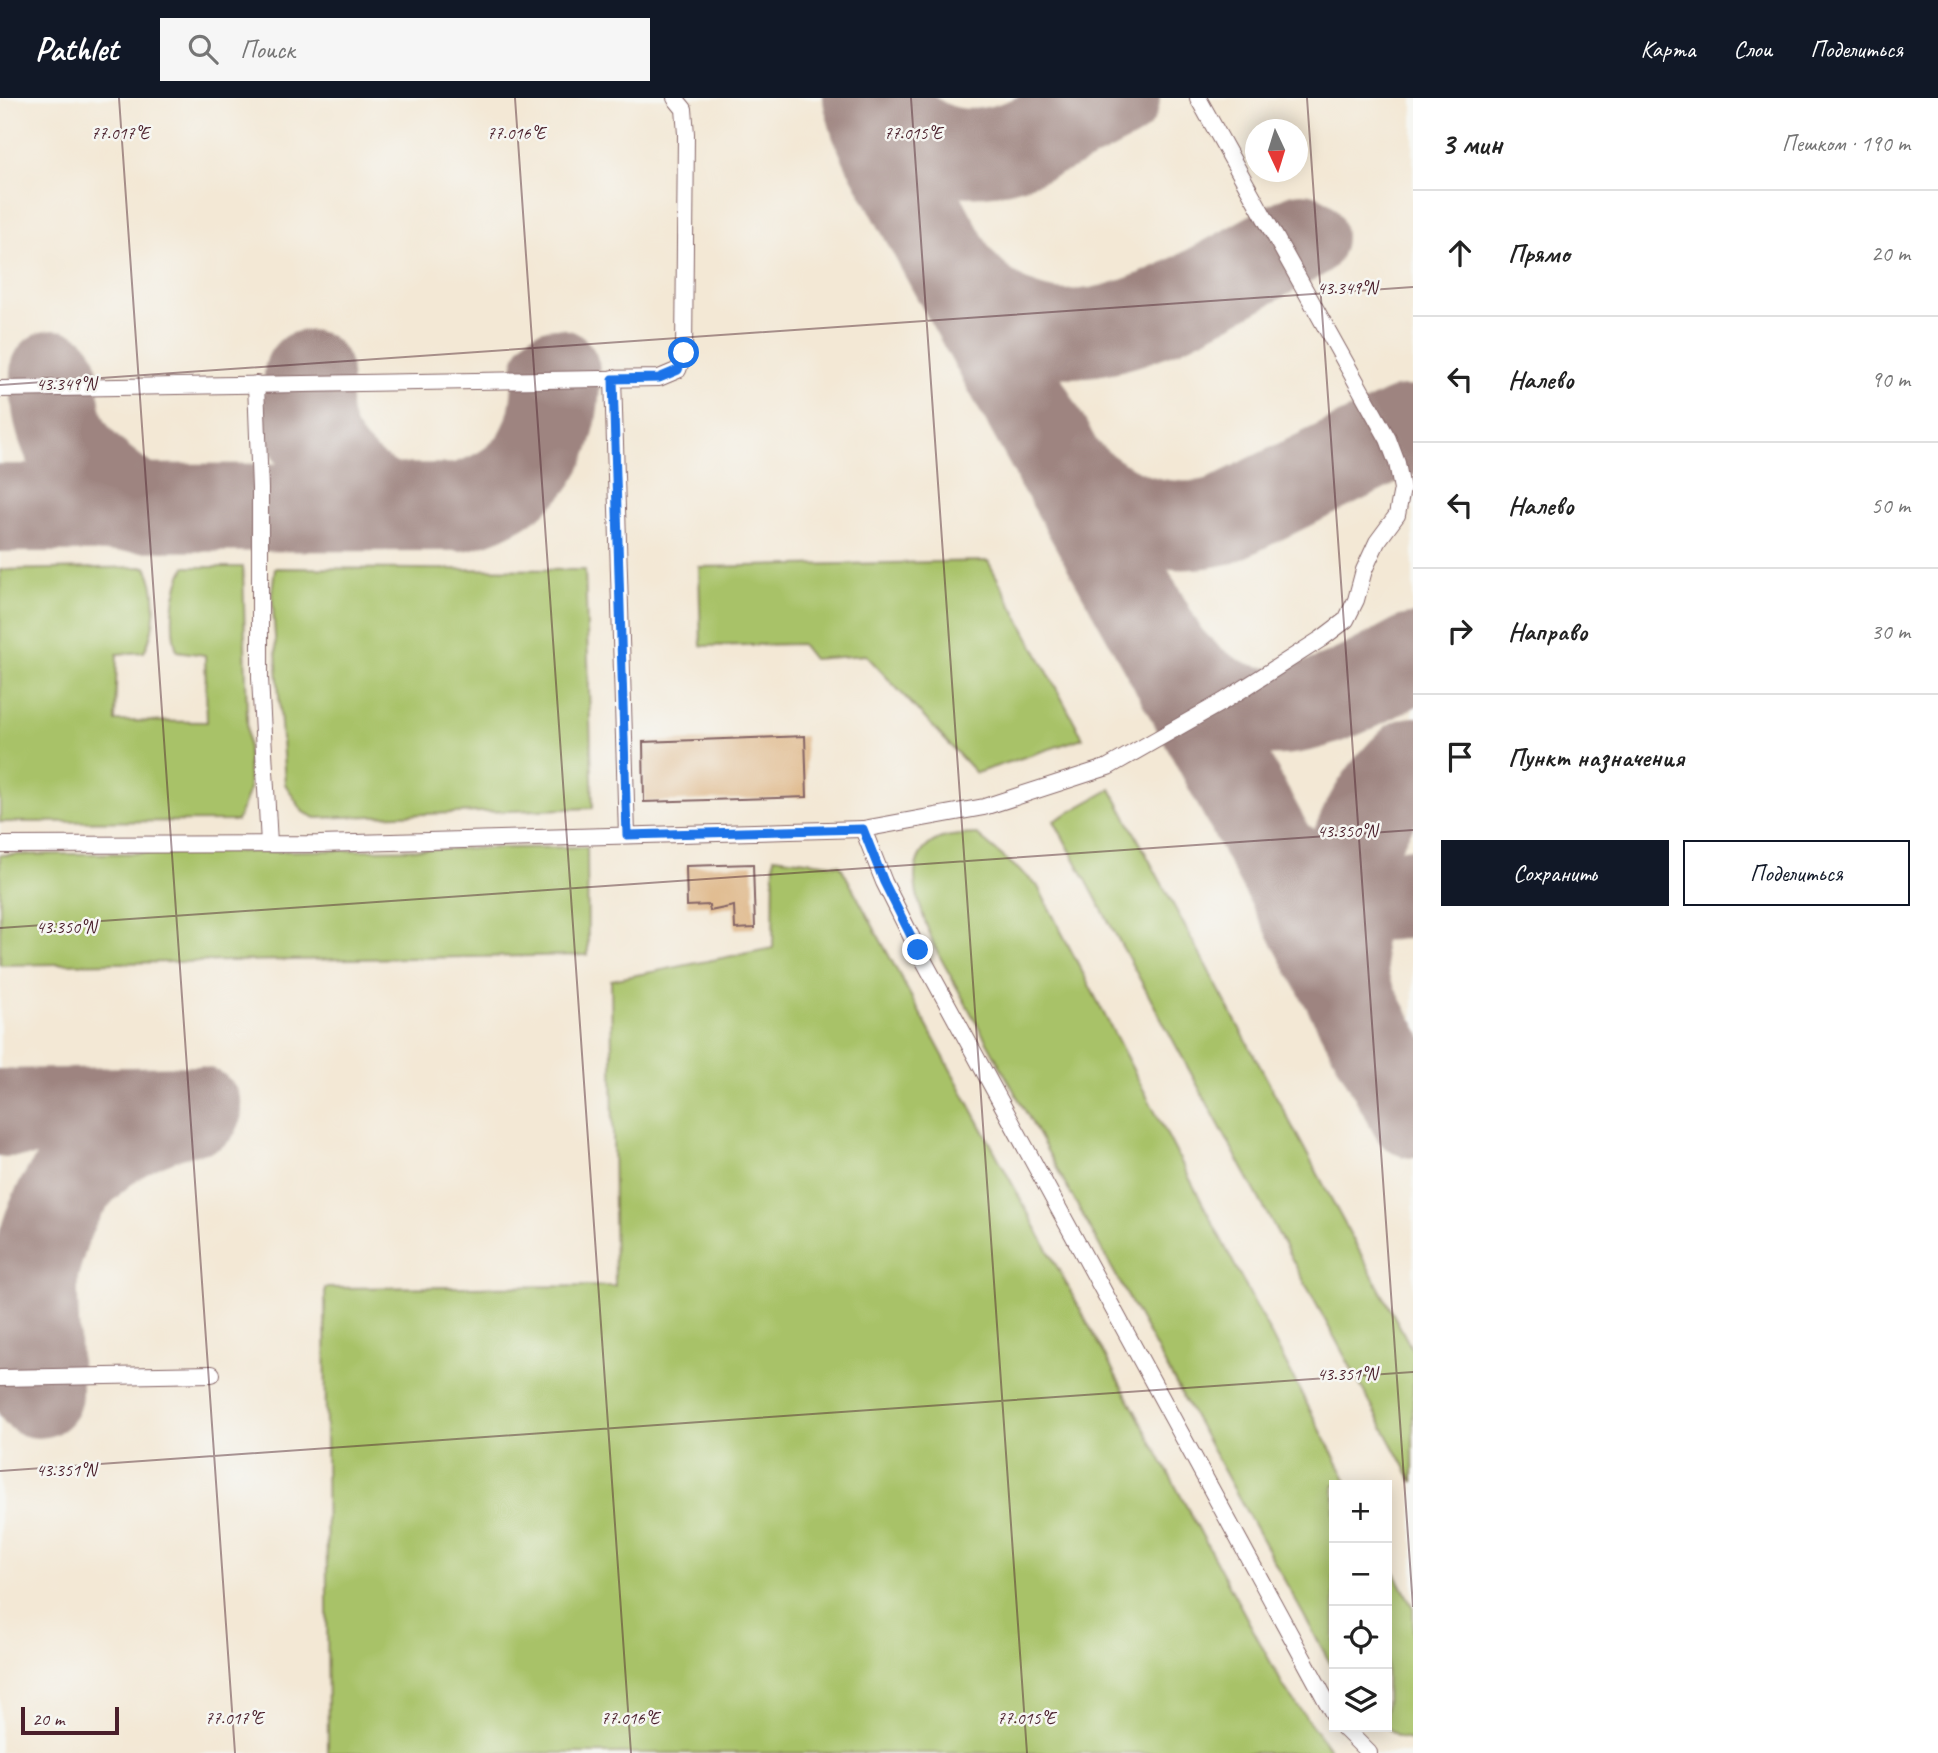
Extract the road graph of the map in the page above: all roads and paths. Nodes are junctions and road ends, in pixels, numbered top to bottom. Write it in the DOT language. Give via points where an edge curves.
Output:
graph roads {
  1 [pos="1198,98"];
  2 [pos="681,102"];
  3 [pos="613,379"];
  4 [pos="256,384"];
  5 [pos="0,389"];
  6 [pos="863,829"];
  7 [pos="627,835"];
  8 [pos="270,844"];
  9 [pos="0,845"];
  10 [pos="212,1374"];
  11 [pos="0,1378"];
  12 [pos="1329,1706"];
  13 [pos="1348,1732"];
  14 [pos="1369,1753"];
  1 -- 6 [label="lane" via="1388,439 1402,489 1397,515 1377,542 1346,620 1207,710 1108,767 984,807"];
  2 -- 3 [label="lane" via="687,134 684,353 678,370 659,378"];
  3 -- 4 [label="lane"];
  3 -- 7 [label="lane"];
  4 -- 5 [label="lane"];
  4 -- 8 [label="lane" via="260,678"];
  6 -- 7 [label="lane"];
  6 -- 12 [label="lane" via="918,950"];
  7 -- 8 [label="lane"];
  8 -- 9 [label="lane"];
  10 -- 11 [label="lane"];
  13 -- 14 [label="lane"];
}
